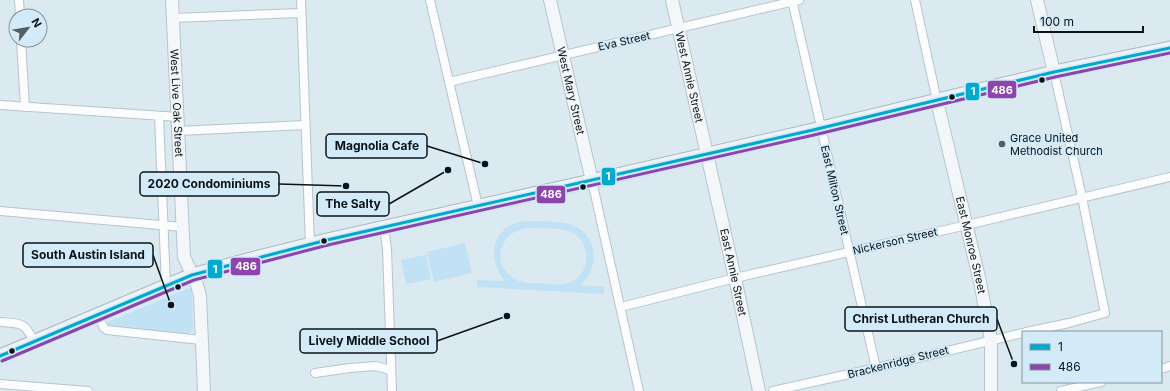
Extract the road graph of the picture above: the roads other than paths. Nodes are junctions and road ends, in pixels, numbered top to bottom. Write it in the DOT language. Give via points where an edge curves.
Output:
graph roads {
  1 [pos="172,0"];
  2 [pos="301,0"];
  3 [pos="430,0"];
  4 [pos="550,0"];
  5 [pos="672,0"];
  6 [pos="915,0"];
  7 [pos="1037,0"];
  8 [pos="794,1"];
  9 [pos="301,13"];
  10 [pos="173,18"];
  11 [pos="678,28"];
  12 [pos="21,48"];
  13 [pos="1170,49"];
  14 [pos="562,55"];
  15 [pos="1054,72"];
  16 [pos="449,82"];
  17 [pos="937,101"];
  18 [pos="0,105"];
  19 [pos="24,107"];
  20 [pos="159,116"];
  21 [pos="178,117"];
  22 [pos="305,125"];
  23 [pos="821,128"];
  24 [pos="179,131"];
  25 [pos="707,154"];
  26 [pos="1170,177"];
  27 [pos="592,181"];
  28 [pos="1082,197"];
  29 [pos="478,206"];
  30 [pos="0,211"];
  31 [pos="967,225"];
  32 [pos="163,226"];
  33 [pos="183,227"];
  34 [pos="384,227"];
  35 [pos="310,244"];
  36 [pos="849,251"];
  37 [pos="192,275"];
  38 [pos="735,278"];
  39 [pos="166,286"];
  40 [pos="621,307"];
  41 [pos="97,315"];
  42 [pos="0,322"];
  43 [pos="1030,331"];
  44 [pos="1022,333"];
  45 [pos="201,340"];
  46 [pos="991,340"];
  47 [pos="34,342"];
  48 [pos="0,356"];
  49 [pos="876,368"];
  50 [pos="391,370"];
  51 [pos="315,373"];
  52 [pos="1097,383"];
  53 [pos="0,384"];
  54 [pos="88,391"];
  55 [pos="204,391"];
  56 [pos="392,391"];
  57 [pos="639,391"];
  58 [pos="759,391"];
  59 [pos="773,391"];
  60 [pos="991,391"];
  61 [pos="1061,391"];
  1 -- 10 [label="street, West Live Oak Street"];
  2 -- 9 [label="street"];
  3 -- 16 [label="street"];
  4 -- 14 [label="street, West Mary Street"];
  5 -- 11 [label="street, West Annie Street"];
  6 -- 17 [label="street"];
  7 -- 15 [label="street"];
  8 -- 11 [label="street, Eva Street"];
  8 -- 23 [label="street, East Milton Street"];
  9 -- 10 [label="street"];
  9 -- 22 [label="street"];
  10 -- 21 [label="street, West Live Oak Street"];
  11 -- 14 [label="street, Eva Street"];
  11 -- 25 [label="street, West Annie Street"];
  12 -- 19 [label="street"];
  13 -- 15 [label="main road"];
  14 -- 16 [label="street, Eva Street"];
  14 -- 27 [label="street, West Mary Street"];
  15 -- 17 [label="main road"];
  15 -- 28 [label="street"];
  16 -- 29 [label="street"];
  17 -- 23 [label="main road"];
  17 -- 31 [label="street, East Monroe Street"];
  18 -- 19 [label="street"];
  19 -- 20 [label="street"];
  20 -- 21 [label="street"];
  20 -- 32 [label="street"];
  21 -- 24 [label="street, West Live Oak Street"];
  22 -- 24 [label="street"];
  22 -- 35 [label="street"];
  23 -- 25 [label="main road"];
  23 -- 36 [label="street, East Milton Street"];
  24 -- 33 [label="street, West Live Oak Street"];
  25 -- 27 [label="main road"];
  25 -- 38 [label="street, East Annie Street"];
  26 -- 28 [label="street, Nickerson Street"];
  27 -- 29 [label="main road"];
  27 -- 40 [label="street"];
  28 -- 31 [label="street, Nickerson Street"];
  28 -- 43 [label="street" via="1105,313"];
  29 -- 34 [label="main road"];
  30 -- 32 [label="street"];
  31 -- 36 [label="street, Nickerson Street"];
  31 -- 46 [label="street, East Monroe Street"];
  32 -- 33 [label="street"];
  32 -- 39 [label="street"];
  33 -- 37 [label="street, West Live Oak Street" via="184,257"];
  34 -- 35 [label="main road"];
  34 -- 50 [label="street"];
  35 -- 37 [label="main road"];
  36 -- 38 [label="street, Nickerson Street"];
  36 -- 49 [label="street, East Milton Street"];
  37 -- 39 [label="main road"];
  37 -- 45 [label="street, West Live Oak Street" via="200,296"];
  38 -- 40 [label="street, Nickerson Street"];
  38 -- 58 [label="street, East Annie Street"];
  39 -- 41 [label="main road"];
  40 -- 57 [label="street"];
  41 -- 45 [label="street" via="107,330"];
  41 -- 47 [label="main road"];
  42 -- 47 [label="street" via="23,325"];
  44 -- 46 [label="street, Brackenridge Street"];
  45 -- 55 [label="street, West Live Oak Street"];
  46 -- 49 [label="street, Brackenridge Street"];
  46 -- 60 [label="street, East Monroe Street"];
  47 -- 48 [label="main road"];
  49 -- 59 [label="street, Brackenridge Street"];
  50 -- 51 [label="street" via="375,366"];
  50 -- 56 [label="street"];
  52 -- 61 [label="street"];
  53 -- 54 [label="street"];
}
